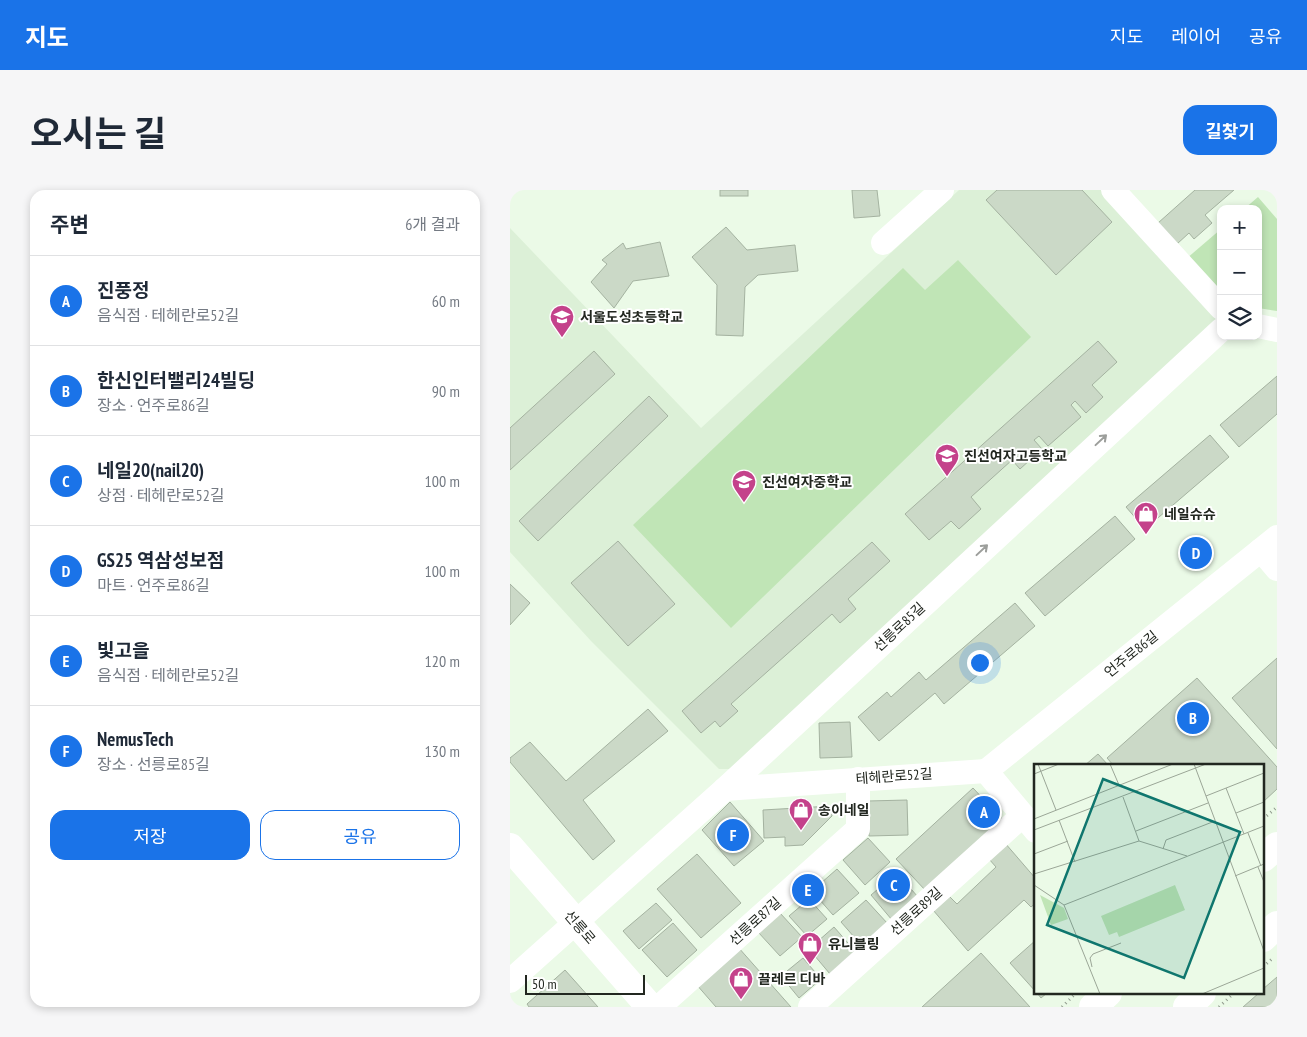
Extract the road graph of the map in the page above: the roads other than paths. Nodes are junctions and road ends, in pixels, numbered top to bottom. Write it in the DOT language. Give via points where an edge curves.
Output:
graph roads {
  1 [pos="942,190"];
  2 [pos="1113,190"];
  3 [pos="883,243"];
  4 [pos="1217,304"];
  5 [pos="1262,327"];
  6 [pos="1277,330"];
  7 [pos="1217,334"];
  8 [pos="1269,544"];
  9 [pos="1277,570"];
  10 [pos="986,771"];
  11 [pos="858,779"];
  12 [pos="725,789"];
  13 [pos="1029,823"];
  14 [pos="1277,846"];
  15 [pos="510,847"];
  16 [pos="1264,857"];
  17 [pos="575,922"];
  18 [pos="1277,925"];
  19 [pos="1264,937"];
  20 [pos="510,981"];
  21 [pos="1107,994"];
  22 [pos="1201,994"];
  23 [pos="650,1007"];
  24 [pos="659,1007"];
  25 [pos="810,1007"];
  26 [pos="1093,1007"];
  27 [pos="1188,1007"];
  1 -- 3 [label="street"];
  2 -- 4 [label="street"];
  5 -- 6 [label="street"];
  12 -- 7 [label="street, 선릉로85길, one-way"];
  8 -- 9 [label="street"];
  8 -- 10 [label="street, 언주로86길"];
  10 -- 11 [label="street, 테헤란로52길"];
  10 -- 13 [label="street"];
  11 -- 12 [label="street, 테헤란로52길"];
  11 -- 24 [label="street, 선릉로87길" via="858,829"];
  12 -- 17 [label="street, 선릉로85길"];
  13 -- 25 [label="street, 선릉로89길"];
  14 -- 16 [label="main road"];
  15 -- 17 [label="main road, 선릉로"];
  17 -- 20 [label="street, 선릉로85길"];
  17 -- 23 [label="main road, 선릉로"];
  18 -- 19 [label="main road"];
  21 -- 26 [label="main road"];
  22 -- 27 [label="main road"];
}
